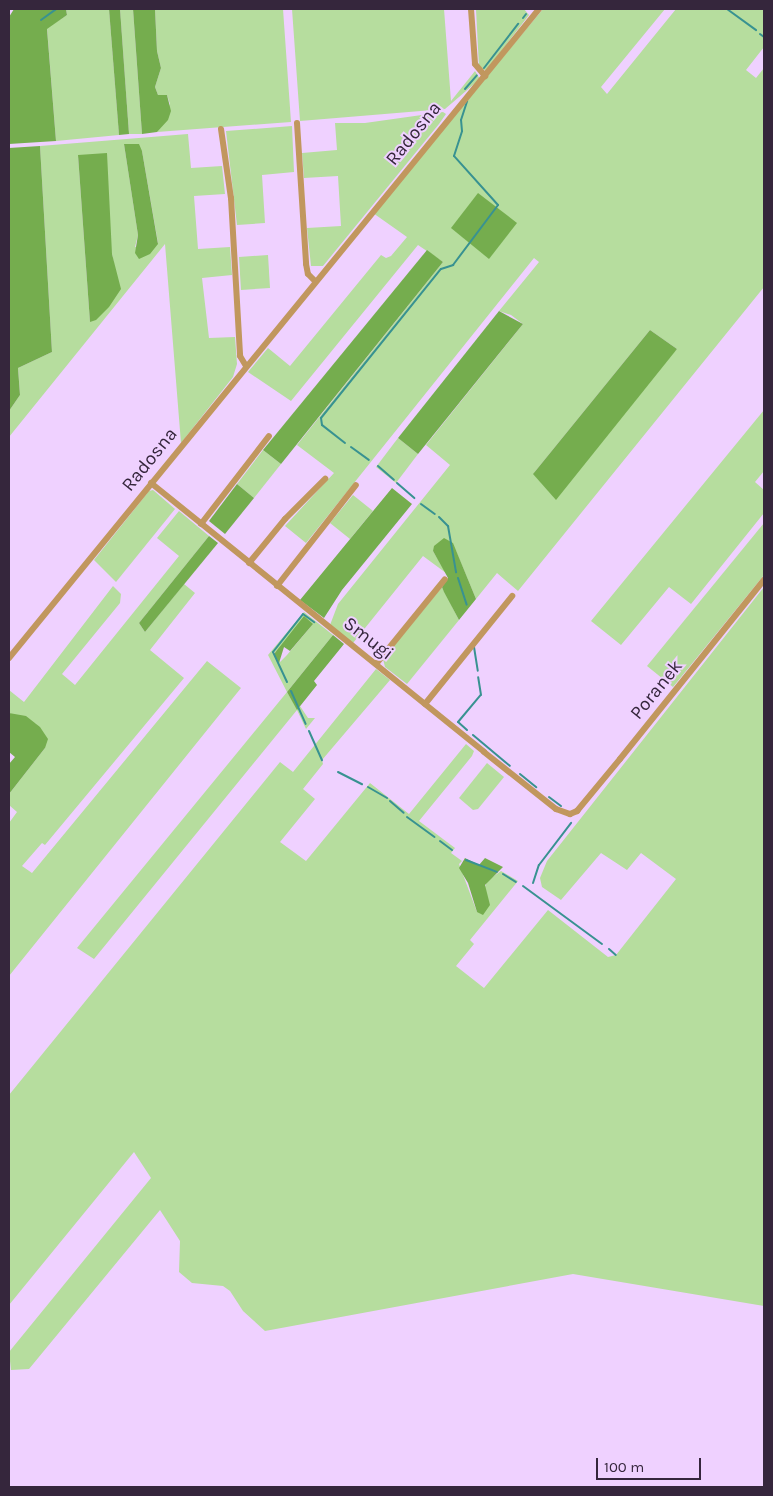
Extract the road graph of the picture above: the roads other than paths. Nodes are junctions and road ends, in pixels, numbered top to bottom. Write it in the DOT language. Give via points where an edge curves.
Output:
graph roads {
  1 [pos="471,9"];
  2 [pos="539,9"];
  3 [pos="485,76"];
  4 [pos="297,123"];
  5 [pos="221,129"];
  6 [pos="315,281"];
  7 [pos="246,366"];
  8 [pos="269,436"];
  9 [pos="325,479"];
  10 [pos="151,483"];
  11 [pos="356,485"];
  12 [pos="201,524"];
  13 [pos="249,563"];
  14 [pos="445,579"];
  15 [pos="764,580"];
  16 [pos="277,586"];
  17 [pos="512,596"];
  18 [pos="9,658"];
  19 [pos="376,664"];
  20 [pos="425,704"];
  21 [pos="570,814"];
  1 -- 3 [label="street" via="475,64"];
  2 -- 3 [label="street, Radosna"];
  3 -- 6 [label="street, Radosna"];
  4 -- 6 [label="street" via="306,264 308,274"];
  5 -- 7 [label="street" via="231,198 240,356"];
  6 -- 7 [label="street, Radosna"];
  7 -- 10 [label="street, Radosna"];
  8 -- 12 [label="street"];
  9 -- 13 [label="street" via="285,519"];
  10 -- 12 [label="street, Smugi"];
  10 -- 18 [label="street, Radosna"];
  11 -- 16 [label="street"];
  12 -- 13 [label="street, Smugi"];
  13 -- 16 [label="street, Smugi"];
  14 -- 19 [label="street"];
  15 -- 21 [label="street, Poranek" via="614,767 577,811"];
  16 -- 19 [label="street, Smugi"];
  17 -- 20 [label="street"];
  19 -- 20 [label="street, Smugi"];
  20 -- 21 [label="street, Smugi" via="556,809"];
}
